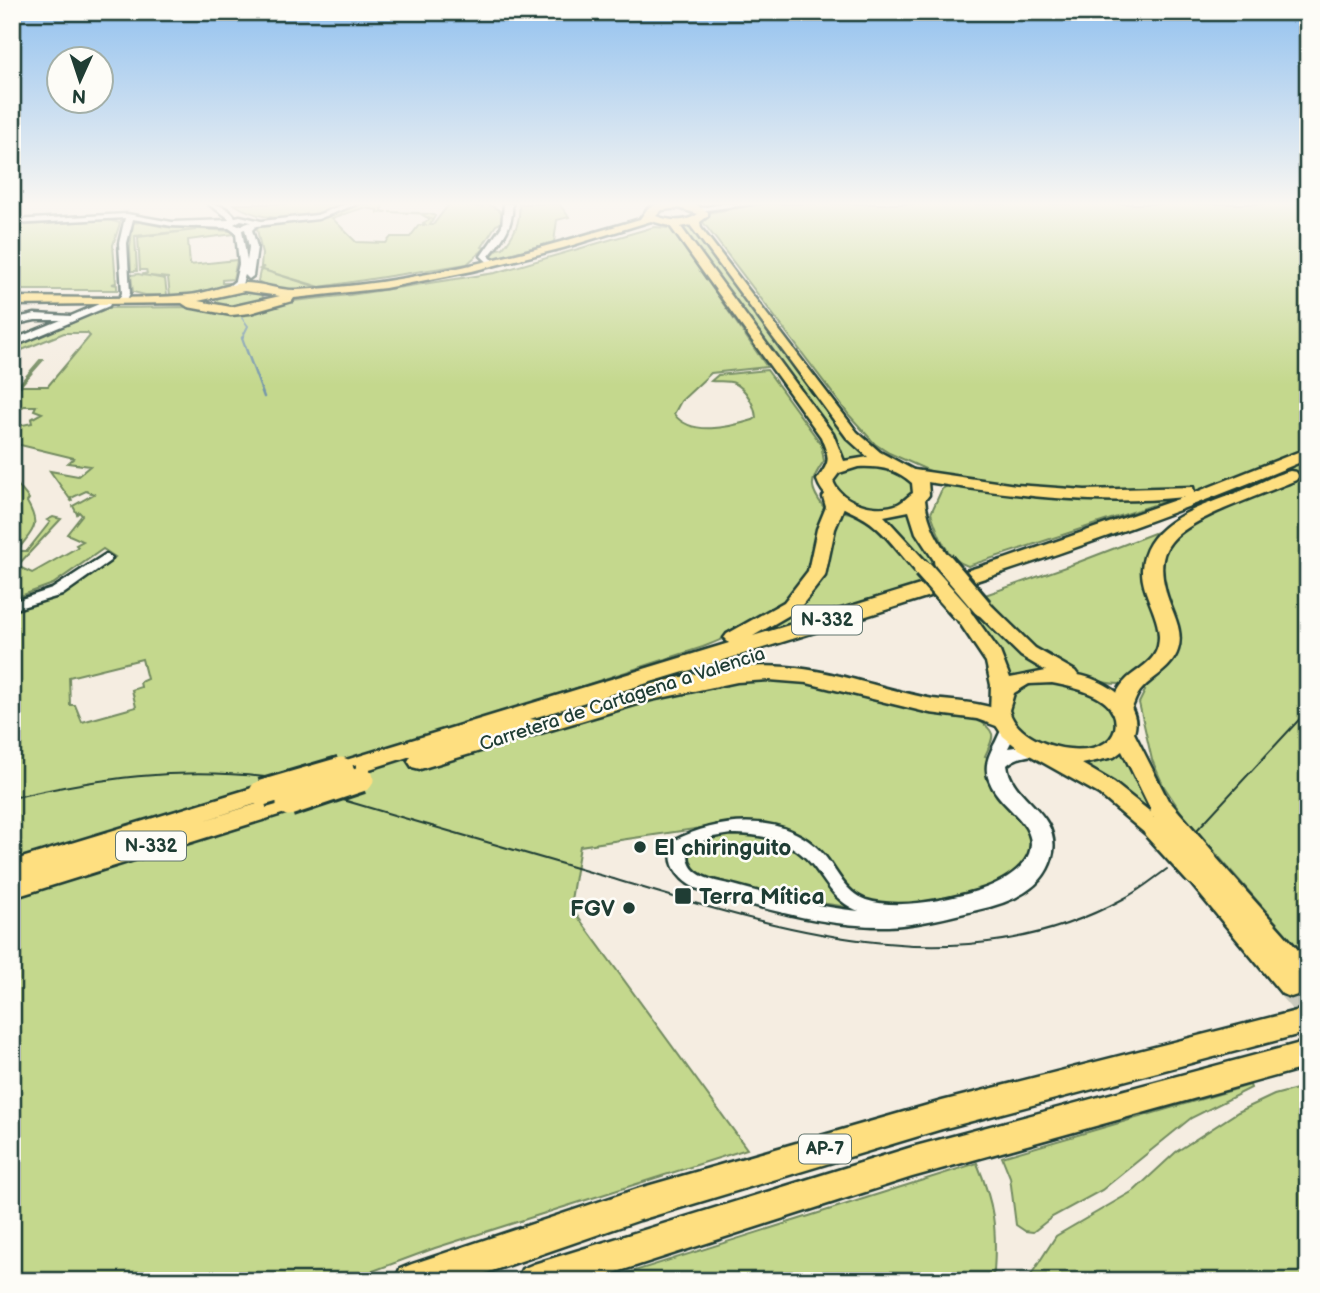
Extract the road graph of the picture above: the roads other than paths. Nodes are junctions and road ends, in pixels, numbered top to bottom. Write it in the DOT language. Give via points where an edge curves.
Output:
graph roads {
  1 [pos="124,264"];
  2 [pos="243,264"];
  3 [pos="251,264"];
  4 [pos="485,264"];
  5 [pos="495,264"];
  6 [pos="700,264"];
  7 [pos="724,264"];
  8 [pos="255,288"];
  9 [pos="229,289"];
  10 [pos="216,294"];
  11 [pos="267,298"];
  12 [pos="123,300"];
  13 [pos="12,302"];
  14 [pos="106,304"];
  15 [pos="32,307"];
  16 [pos="215,309"];
  17 [pos="25,318"];
  18 [pos="12,322"];
  19 [pos="51,322"];
  20 [pos="12,344"];
  21 [pos="1307,460"];
  22 [pos="896,466"];
  23 [pos="835,468"];
  24 [pos="914,475"];
  25 [pos="917,501"];
  26 [pos="841,502"];
  27 [pos="106,558"];
  28 [pos="12,606"];
  29 [pos="1081,682"];
  30 [pos="1001,696"];
  31 [pos="1121,708"];
  32 [pos="1005,725"];
  33 [pos="480,735"];
  34 [pos="1126,736"];
  35 [pos="1042,750"];
  36 [pos="351,775"];
  37 [pos="1159,820"];
  38 [pos="12,871"];
  39 [pos="12,888"];
  40 [pos="1299,982"];
  41 [pos="1308,1020"];
  42 [pos="1308,1054"];
  43 [pos="412,1281"];
  44 [pos="534,1281"];
  1 -- 12 [label="street"];
  2 -- 9 [label="street" via="239,282"];
  3 -- 8 [label="street" via="248,280"];
  4 -- 11 [label="main road" via="375,285"];
  5 -- 11 [label="main road" via="376,288"];
  6 -- 23 [label="main road" via="828,437 837,458"];
  7 -- 22 [label="main road" via="852,435"];
  8 -- 9 [label="main road"];
  8 -- 11 [label="main road"];
  9 -- 10 [label="main road"];
  10 -- 12 [label="main road"];
  10 -- 16 [label="main road" via="207,304"];
  11 -- 16 [label="main road" via="241,311"];
  12 -- 13 [label="main road"];
  13 -- 15 [label="main road"];
  14 -- 15 [label="main road"];
  14 -- 16 [label="main road" via="188,303"];
  14 -- 19 [label="street"];
  15 -- 17 [label="street"];
  15 -- 19 [label="street"];
  17 -- 18 [label="street"];
  17 -- 19 [label="street"];
  19 -- 20 [label="street"];
  21 -- 24 [label="highway" via="1195,490 1135,498 1049,495"];
  21 -- 31 [label="highway" via="1164,536 1150,570 1167,618 1167,651 1159,666 1130,688"];
  21 -- 33 [label="highway, Carretera de Cartagena a Valencia / N-332" via="1086,550 973,588"];
  22 -- 23 [label="main road" via="870,462"];
  22 -- 24 [label="main road"];
  23 -- 26 [label="main road" via="827,474 825,490"];
  24 -- 25 [label="main road" via="923,488"];
  25 -- 26 [label="main road" via="895,509 865,510"];
  25 -- 29 [label="main road, bridge" via="921,527 982,607 1028,652"];
  26 -- 30 [label="main road, bridge" via="880,521 962,613 1002,675"];
  26 -- 33 [label="highway" via="826,529 818,572 791,606 775,617 701,653 512,714"];
  27 -- 28 [label="street" via="57,592"];
  29 -- 30 [label="main road" via="1032,678 1010,686"];
  29 -- 31 [label="main road"];
  30 -- 32 [label="main road" via="998,708"];
  31 -- 34 [label="main road" via="1128,724"];
  32 -- 33 [label="highway" via="980,710 935,707 815,677 770,673 690,682"];
  32 -- 35 [label="main road"];
  32 -- 35 [label="street" via="994,770 1002,789 1030,819 1038,846 1032,868 1006,889 905,911 872,909 834,887 813,853 792,839 764,830 733,829 689,839 678,853 681,868 692,879 775,903 858,917 903,918 1001,898 1031,879 1045,849 1038,820 1004,783 1000,760 1013,752"];
  33 -- 36 [label="highway, Carretera de Cartagena a Valencia / N-332"];
  34 -- 35 [label="main road" via="1105,754 1076,757"];
  34 -- 37 [label="main road"];
  35 -- 37 [label="main road"];
  36 -- 38 [label="highway, Carretera de Cartagena a Valencia / N-332, bridge" via="262,793"];
  36 -- 39 [label="highway, Carretera de Cartagena a Valencia / N-332, bridge" via="289,803"];
  37 -- 40 [label="main road, bridge"];
  41 -- 43 [label="highway, AP-7" via="880,1133 640,1204"];
  42 -- 44 [label="highway, AP-7" via="900,1166"];
}
